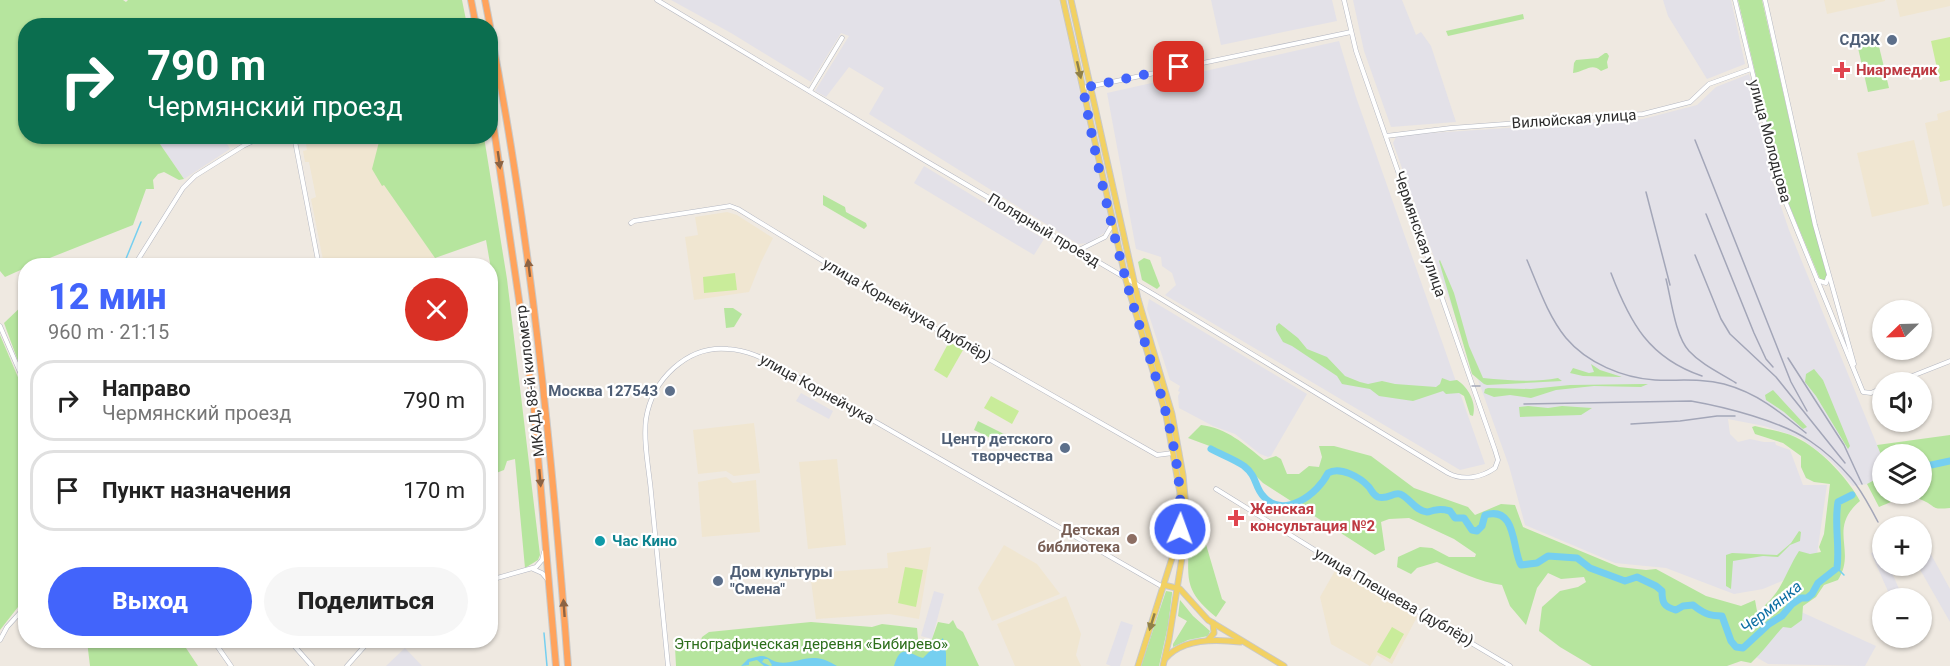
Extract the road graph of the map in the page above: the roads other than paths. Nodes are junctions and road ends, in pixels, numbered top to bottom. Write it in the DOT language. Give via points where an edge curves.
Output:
graph roads {
  1 [pos="471,0"];
  2 [pos="485,0"];
  3 [pos="657,0"];
  4 [pos="1063,0"];
  5 [pos="1071,0"];
  6 [pos="1344,0"];
  7 [pos="1736,0"];
  8 [pos="1765,0"];
  9 [pos="474,18"];
  10 [pos="488,18"];
  11 [pos="1351,32"];
  12 [pos="842,38"];
  13 [pos="498,68"];
  14 [pos="1751,69"];
  15 [pos="1091,86"];
  16 [pos="1083,88"];
  17 [pos="810,92"];
  18 [pos="1096,111"];
  19 [pos="1089,114"];
  20 [pos="1386,136"];
  21 [pos="247,144"];
  22 [pos="296,144"];
  23 [pos="496,144"];
  24 [pos="1120,223"];
  25 [pos="632,224"];
  26 [pos="1113,224"];
  27 [pos="1078,250"];
  28 [pos="139,258"];
  29 [pos="317,258"];
  30 [pos="1829,276"];
  31 [pos="1816,279"];
  32 [pos="1126,280"];
  33 [pos="1135,284"];
  34 [pos="1832,289"];
  35 [pos="1822,293"];
  36 [pos="0,326"];
  37 [pos="1950,361"];
  38 [pos="18,368"];
  39 [pos="1854,368"];
  40 [pos="1922,372"];
  41 [pos="1872,393"];
  42 [pos="1174,453"];
  43 [pos="1495,468"];
  44 [pos="1216,489"];
  45 [pos="546,545"];
  46 [pos="532,569"];
  47 [pos="498,578"];
  48 [pos="549,582"];
  49 [pos="1162,586"];
  50 [pos="1177,588"];
  51 [pos="18,615"];
  52 [pos="1213,623"];
  53 [pos="0,640"];
  54 [pos="1208,640"];
  55 [pos="1243,642"];
  56 [pos="219,648"];
  57 [pos="296,648"];
  58 [pos="363,648"];
  59 [pos="1164,663"];
  60 [pos="231,666"];
  61 [pos="312,666"];
  62 [pos="347,666"];
  63 [pos="556,666"];
  64 [pos="568,666"];
  65 [pos="668,666"];
  66 [pos="1138,666"];
  67 [pos="1284,666"];
  68 [pos="1510,666"];
  1 -- 9 [label="highway"];
  2 -- 10 [label="highway, МКАД, 88-й километр"];
  3 -- 17 [label="street, Полярный проезд"];
  4 -- 16 [label="main road, one-way"];
  5 -- 15 [label="main road"];
  6 -- 11 [label="street, Чермянская улица"];
  7 -- 14 [label="street, улица Молодцова"];
  8 -- 30 [label="street, улица Молодцова"];
  11 -- 15 [label="street"];
  11 -- 20 [label="street, Чермянская улица"];
  12 -- 17 [label="street"];
  64 -- 13 [label="highway, МКАД, 88-й километр, one-way" via="545,406"];
  14 -- 20 [label="street, Вилюйская улица" via="1709,84 1690,102 1643,114"];
  14 -- 31 [label="street, улица Молодцова" via="1781,191"];
  15 -- 16 [label="street"];
  15 -- 18 [label="main road"];
  16 -- 19 [label="main road"];
  17 -- 27 [label="street, Полярный проезд"];
  18 -- 19 [label="main road" via="1092,107"];
  18 -- 24 [label="main road"];
  19 -- 26 [label="main road"];
  20 -- 43 [label="street, Чермянская улица" via="1495,450"];
  21 -- 28 [label="street" via="183,188"];
  22 -- 29 [label="street"];
  23 -- 45 [label="highway, МКАД, 88-й километр, one-way" via="529,374"];
  24 -- 26 [label="main road" via="1118,227"];
  24 -- 33 [label="main road"];
  25 -- 42 [label="street, улица Корнейчука (дублёр)" via="730,206 1156,456"];
  26 -- 27 [label="street" via="1105,237"];
  26 -- 32 [label="main road"];
  27 -- 32 [label="street, Полярный проезд"];
  30 -- 31 [label="street" via="1824,283"];
  30 -- 34 [label="street, улица Молодцова"];
  31 -- 35 [label="street, улица Молодцова"];
  32 -- 33 [label="street, Полярный проезд"];
  32 -- 42 [label="main road" via="1161,393"];
  33 -- 43 [label="street, Полярный проезд" via="1453,476 1472,477"];
  33 -- 50 [label="main road" via="1166,393 1185,493 1184,545"];
  34 -- 35 [label="street" via="1825,287"];
  34 -- 39 [label="street, улица Молодцова"];
  35 -- 39 [label="street, улица Молодцова"];
  36 -- 38 [label="street"];
  37 -- 40 [label="street"];
  39 -- 41 [label="street" via="1863,392"];
  42 -- 49 [label="main road" via="1181,508 1176,548"];
  44 -- 68 [label="street, улица Плещеева (дублёр)"];
  45 -- 46 [label="street" via="542,560"];
  45 -- 48 [label="highway, МКАД, 88-й километр"];
  46 -- 47 [label="street"];
  46 -- 48 [label="street"];
  48 -- 63 [label="highway, МКАД, 88-й километр"];
  49 -- 50 [label="main road"];
  49 -- 65 [label="street, улица Корнейчука" via="770,362 745,351 710,350 685,359 669,373 654,392 646,422"];
  49 -- 66 [label="main road, one-way"];
  50 -- 52 [label="main road"];
  50 -- 59 [label="main road"];
  51 -- 53 [label="street"];
  52 -- 54 [label="main road" via="1213,635"];
  52 -- 55 [label="main road"];
  54 -- 55 [label="main road"];
  54 -- 59 [label="main road" via="1171,652"];
  55 -- 67 [label="main road"];
  56 -- 60 [label="street"];
  57 -- 61 [label="street"];
  58 -- 62 [label="street"];
}
